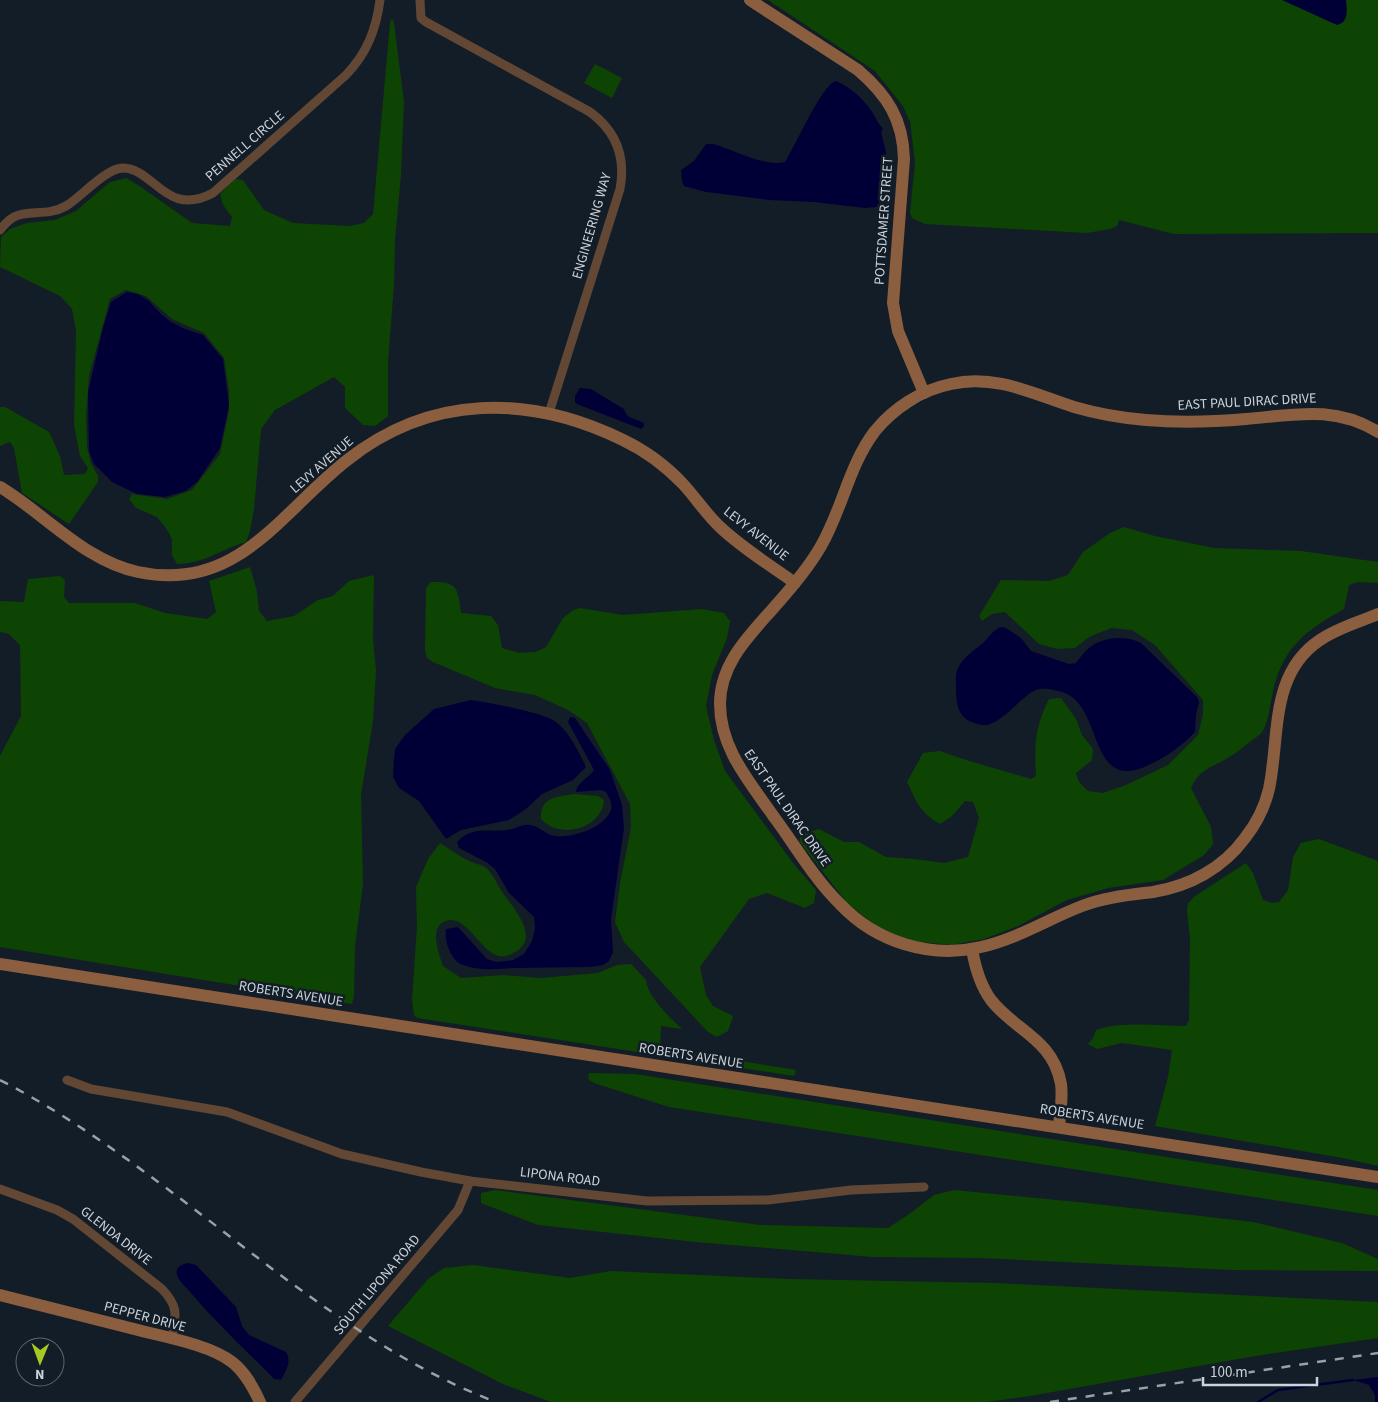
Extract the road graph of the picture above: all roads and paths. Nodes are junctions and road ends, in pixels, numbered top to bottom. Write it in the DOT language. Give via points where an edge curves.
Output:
graph roads {
  1 [pos="380,0"];
  2 [pos="420,0"];
  3 [pos="750,0"];
  4 [pos="0,230"];
  5 [pos="924,393"];
  6 [pos="549,413"];
  7 [pos="1378,432"];
  8 [pos="0,487"];
  9 [pos="795,583"];
  10 [pos="1378,614"];
  11 [pos="972,949"];
  12 [pos="0,964"];
  13 [pos="67,1080"];
  14 [pos="1059,1127"];
  15 [pos="1378,1178"];
  16 [pos="470,1181"];
  17 [pos="924,1187"];
  18 [pos="0,1189"];
  19 [pos="0,1295"];
  20 [pos="172,1338"];
  21 [pos="260,1402"];
  22 [pos="295,1402"];
  1 -- 4 [label="street, PENNELL CIRCLE" via="372,36 342,80 213,192 190,199 174,196 135,171 120,168 66,206 49,213 22,213"];
  2 -- 6 [label="street, ENGINEERING WAY" via="421,18 426,22 590,112 606,126 618,148 622,169 620,189"];
  3 -- 5 [label="street, POTTSDAMER STREET" via="863,74 886,98 897,120 904,159 893,303 898,331"];
  5 -- 7 [label="street, EAST PAUL DIRAC DRIVE" via="951,384 986,381 1019,387 1116,417 1176,422 1324,413 1350,419"];
  5 -- 9 [label="street, EAST PAUL DIRAC DRIVE" via="889,416 872,435 821,546"];
  6 -- 8 [label="street, LEVY AVENUE" via="484,407 446,412 407,424 372,442 346,461 241,555 211,569 182,574 138,572 107,562"];
  6 -- 9 [label="street, LEVY AVENUE" via="615,437 650,456 684,486 718,526"];
  9 -- 11 [label="street, EAST PAUL DIRAC DRIVE" via="747,638 728,668 720,703 723,732 730,752 825,887 860,922 892,940 919,948 943,951"];
  10 -- 11 [label="street, EAST PAUL DIRAC DRIVE" via="1319,640 1292,668 1278,709 1264,804 1247,835 1221,863 1176,887 1096,901 1001,942"];
  11 -- 14 [label="street" via="980,979 990,999 1040,1042 1053,1060 1060,1083"];
  12 -- 14 [label="street, ROBERTS AVENUE"];
  13 -- 16 [label="street, LIPONA ROAD" via="91,1089 227,1112 342,1154"];
  14 -- 15 [label="street, ROBERTS AVENUE"];
  16 -- 17 [label="street, LIPONA ROAD" via="647,1201 768,1200 851,1190"];
  16 -- 22 [label="street, SOUTH LIPONA ROAD" via="458,1210"];
  18 -- 20 [label="street, GLENDA DRIVE" via="73,1219 162,1289 170,1298 176,1314"];
  19 -- 20 [label="street, PEPPER DRIVE"];
  20 -- 21 [label="street, PEPPER DRIVE" via="214,1352 231,1362 245,1375"];
}
